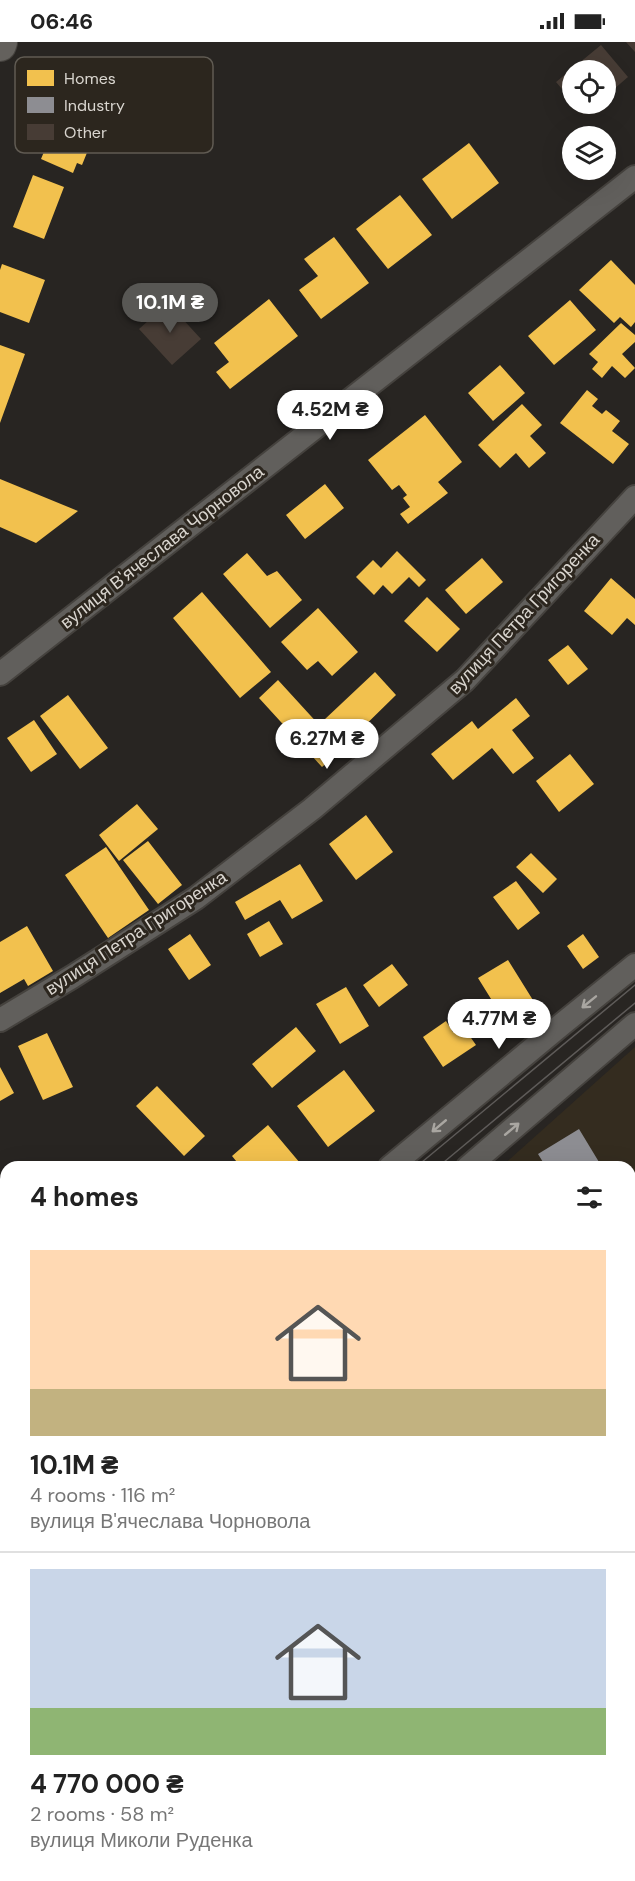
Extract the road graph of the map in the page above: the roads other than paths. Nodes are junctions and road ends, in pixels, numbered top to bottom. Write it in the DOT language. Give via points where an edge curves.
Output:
graph roads {
  1 [pos="635,177"];
  2 [pos="635,496"];
  3 [pos="0,674"];
  4 [pos="635,965"];
  5 [pos="0,1020"];
  6 [pos="635,1024"];
  7 [pos="397,1161"];
  8 [pos="475,1161"];
  1 -- 3 [label="street, вулиця В'ячеслава Чорновола"];
  2 -- 5 [label="street, вулиця Петра Григоренка" via="465,681 312,809 196,898"];
  4 -- 7 [label="street, one-way"];
  8 -- 6 [label="street, one-way"];
}
